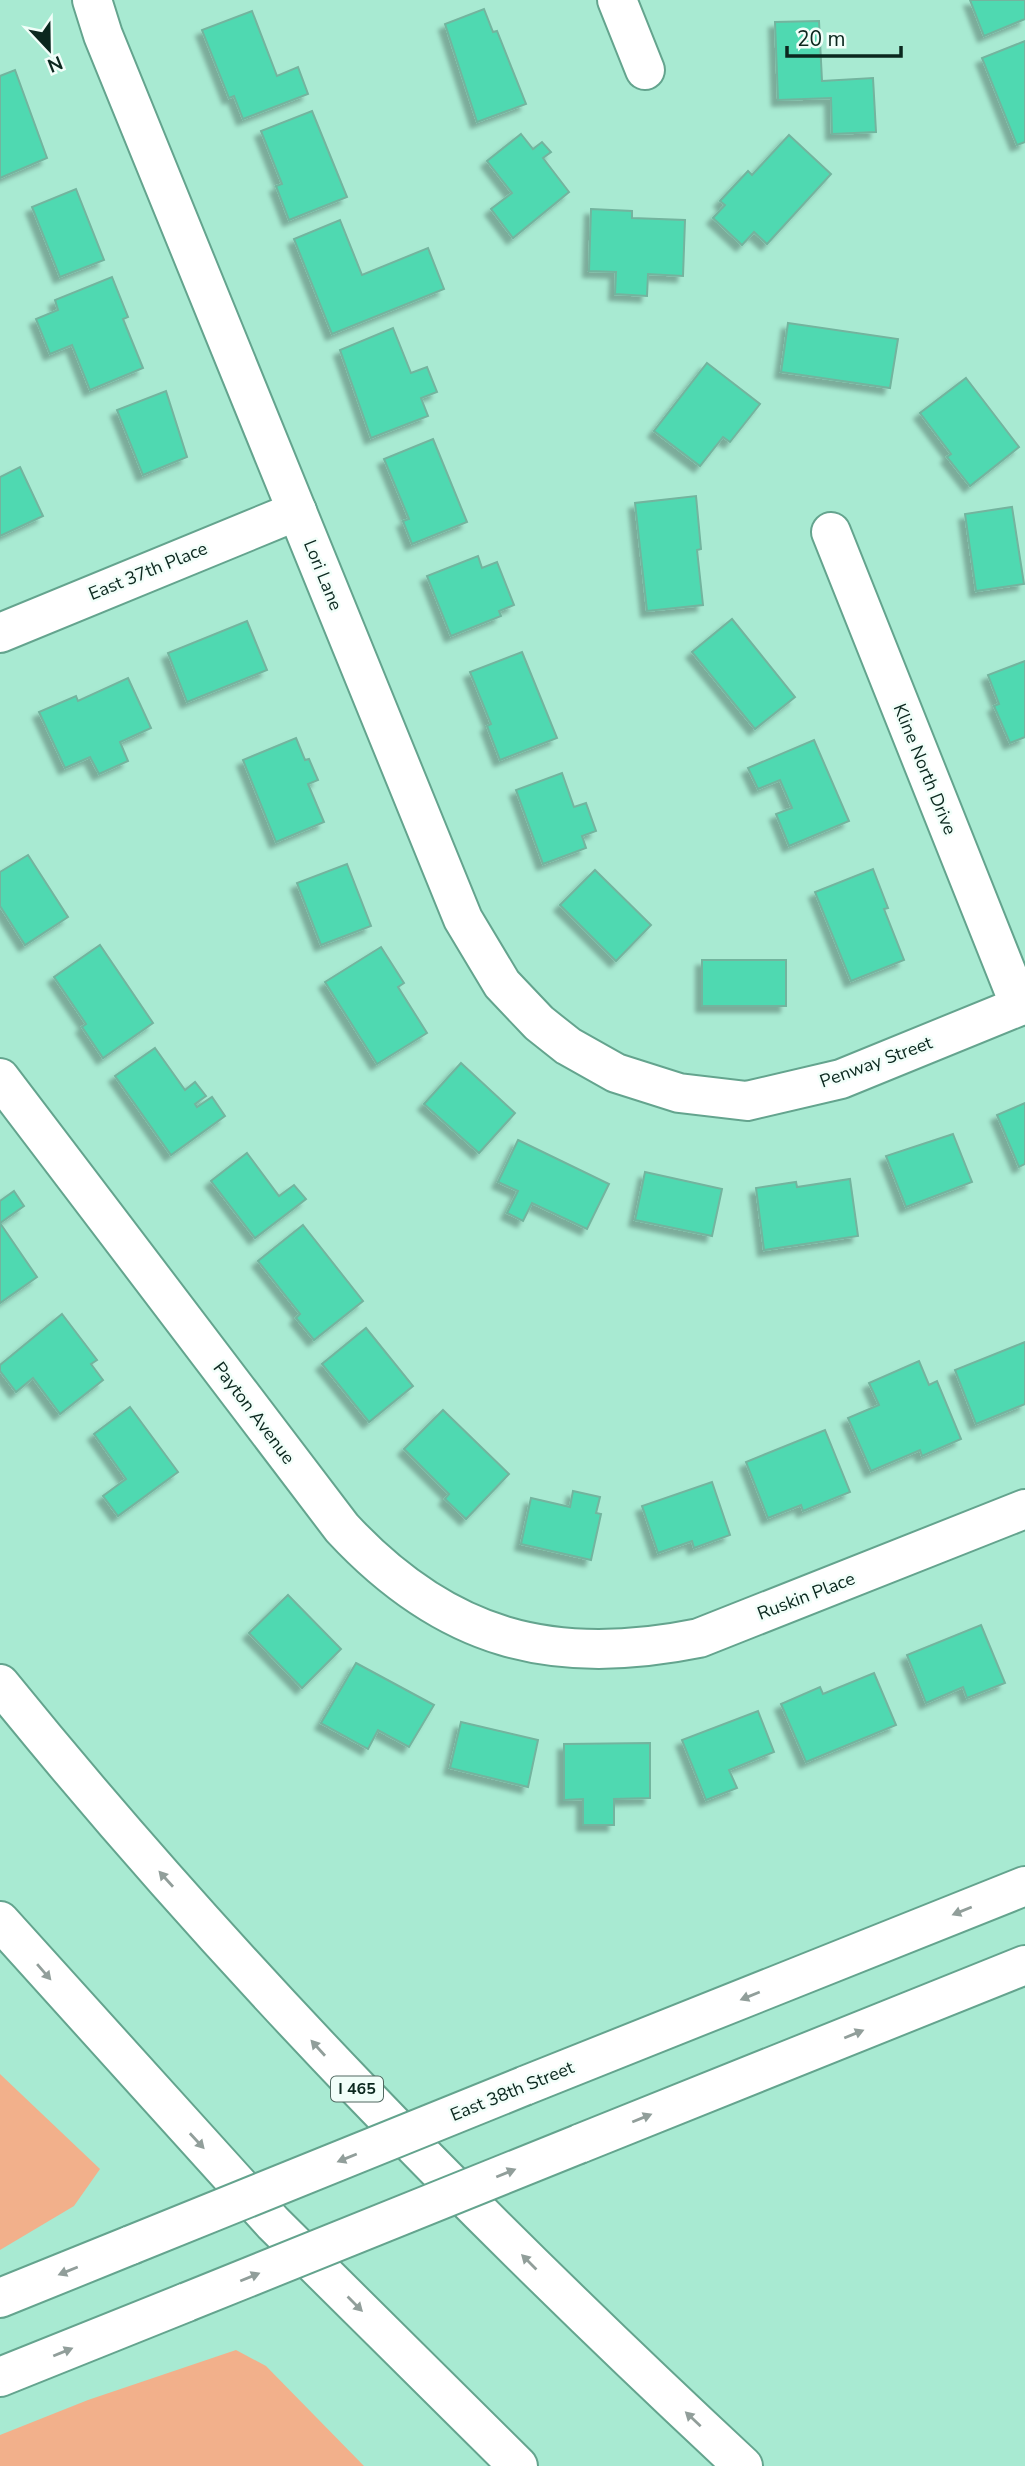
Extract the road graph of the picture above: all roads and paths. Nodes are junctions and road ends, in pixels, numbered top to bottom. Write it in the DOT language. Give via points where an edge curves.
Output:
graph roads {
  1 [pos="93,0"];
  2 [pos="617,0"];
  3 [pos="645,70"];
  4 [pos="297,511"];
  5 [pos="831,532"];
  6 [pos="0,633"];
  7 [pos="1022,1005"];
  8 [pos="0,1078"];
  9 [pos="640,1081"];
  10 [pos="1025,1509"];
  11 [pos="580,1651"];
  12 [pos="0,1684"];
  13 [pos="1025,1886"];
  14 [pos="0,1920"];
  15 [pos="1025,1965"];
  16 [pos="0,2298"];
  17 [pos="0,2377"];
  18 [pos="518,2466"];
  19 [pos="743,2466"];
  1 -- 4 [label="main road, Lori Lane" via="103,35"];
  2 -- 3 [label="main road"];
  4 -- 6 [label="main road, East 37th Place"];
  4 -- 9 [label="main road, Lori Lane" via="480,952 502,984 539,1023 583,1055"];
  5 -- 7 [label="main road, Kline North Drive"];
  7 -- 9 [label="main road, Penway Street" via="841,1079 779,1095 747,1101 708,1098"];
  8 -- 11 [label="main road, Payton Avenue" via="367,1555 409,1590 473,1625 544,1647"];
  10 -- 11 [label="main road, Ruskin Place" via="699,1638 649,1648"];
  19 -- 12 [label="main road, I 465, one-way" via="438,2174 145,1856"];
  13 -- 16 [label="main road, East 38th Street, one-way, bridge"];
  14 -- 18 [label="main road, one-way" via="273,2222"];
  17 -- 15 [label="main road, one-way, bridge"];
}
